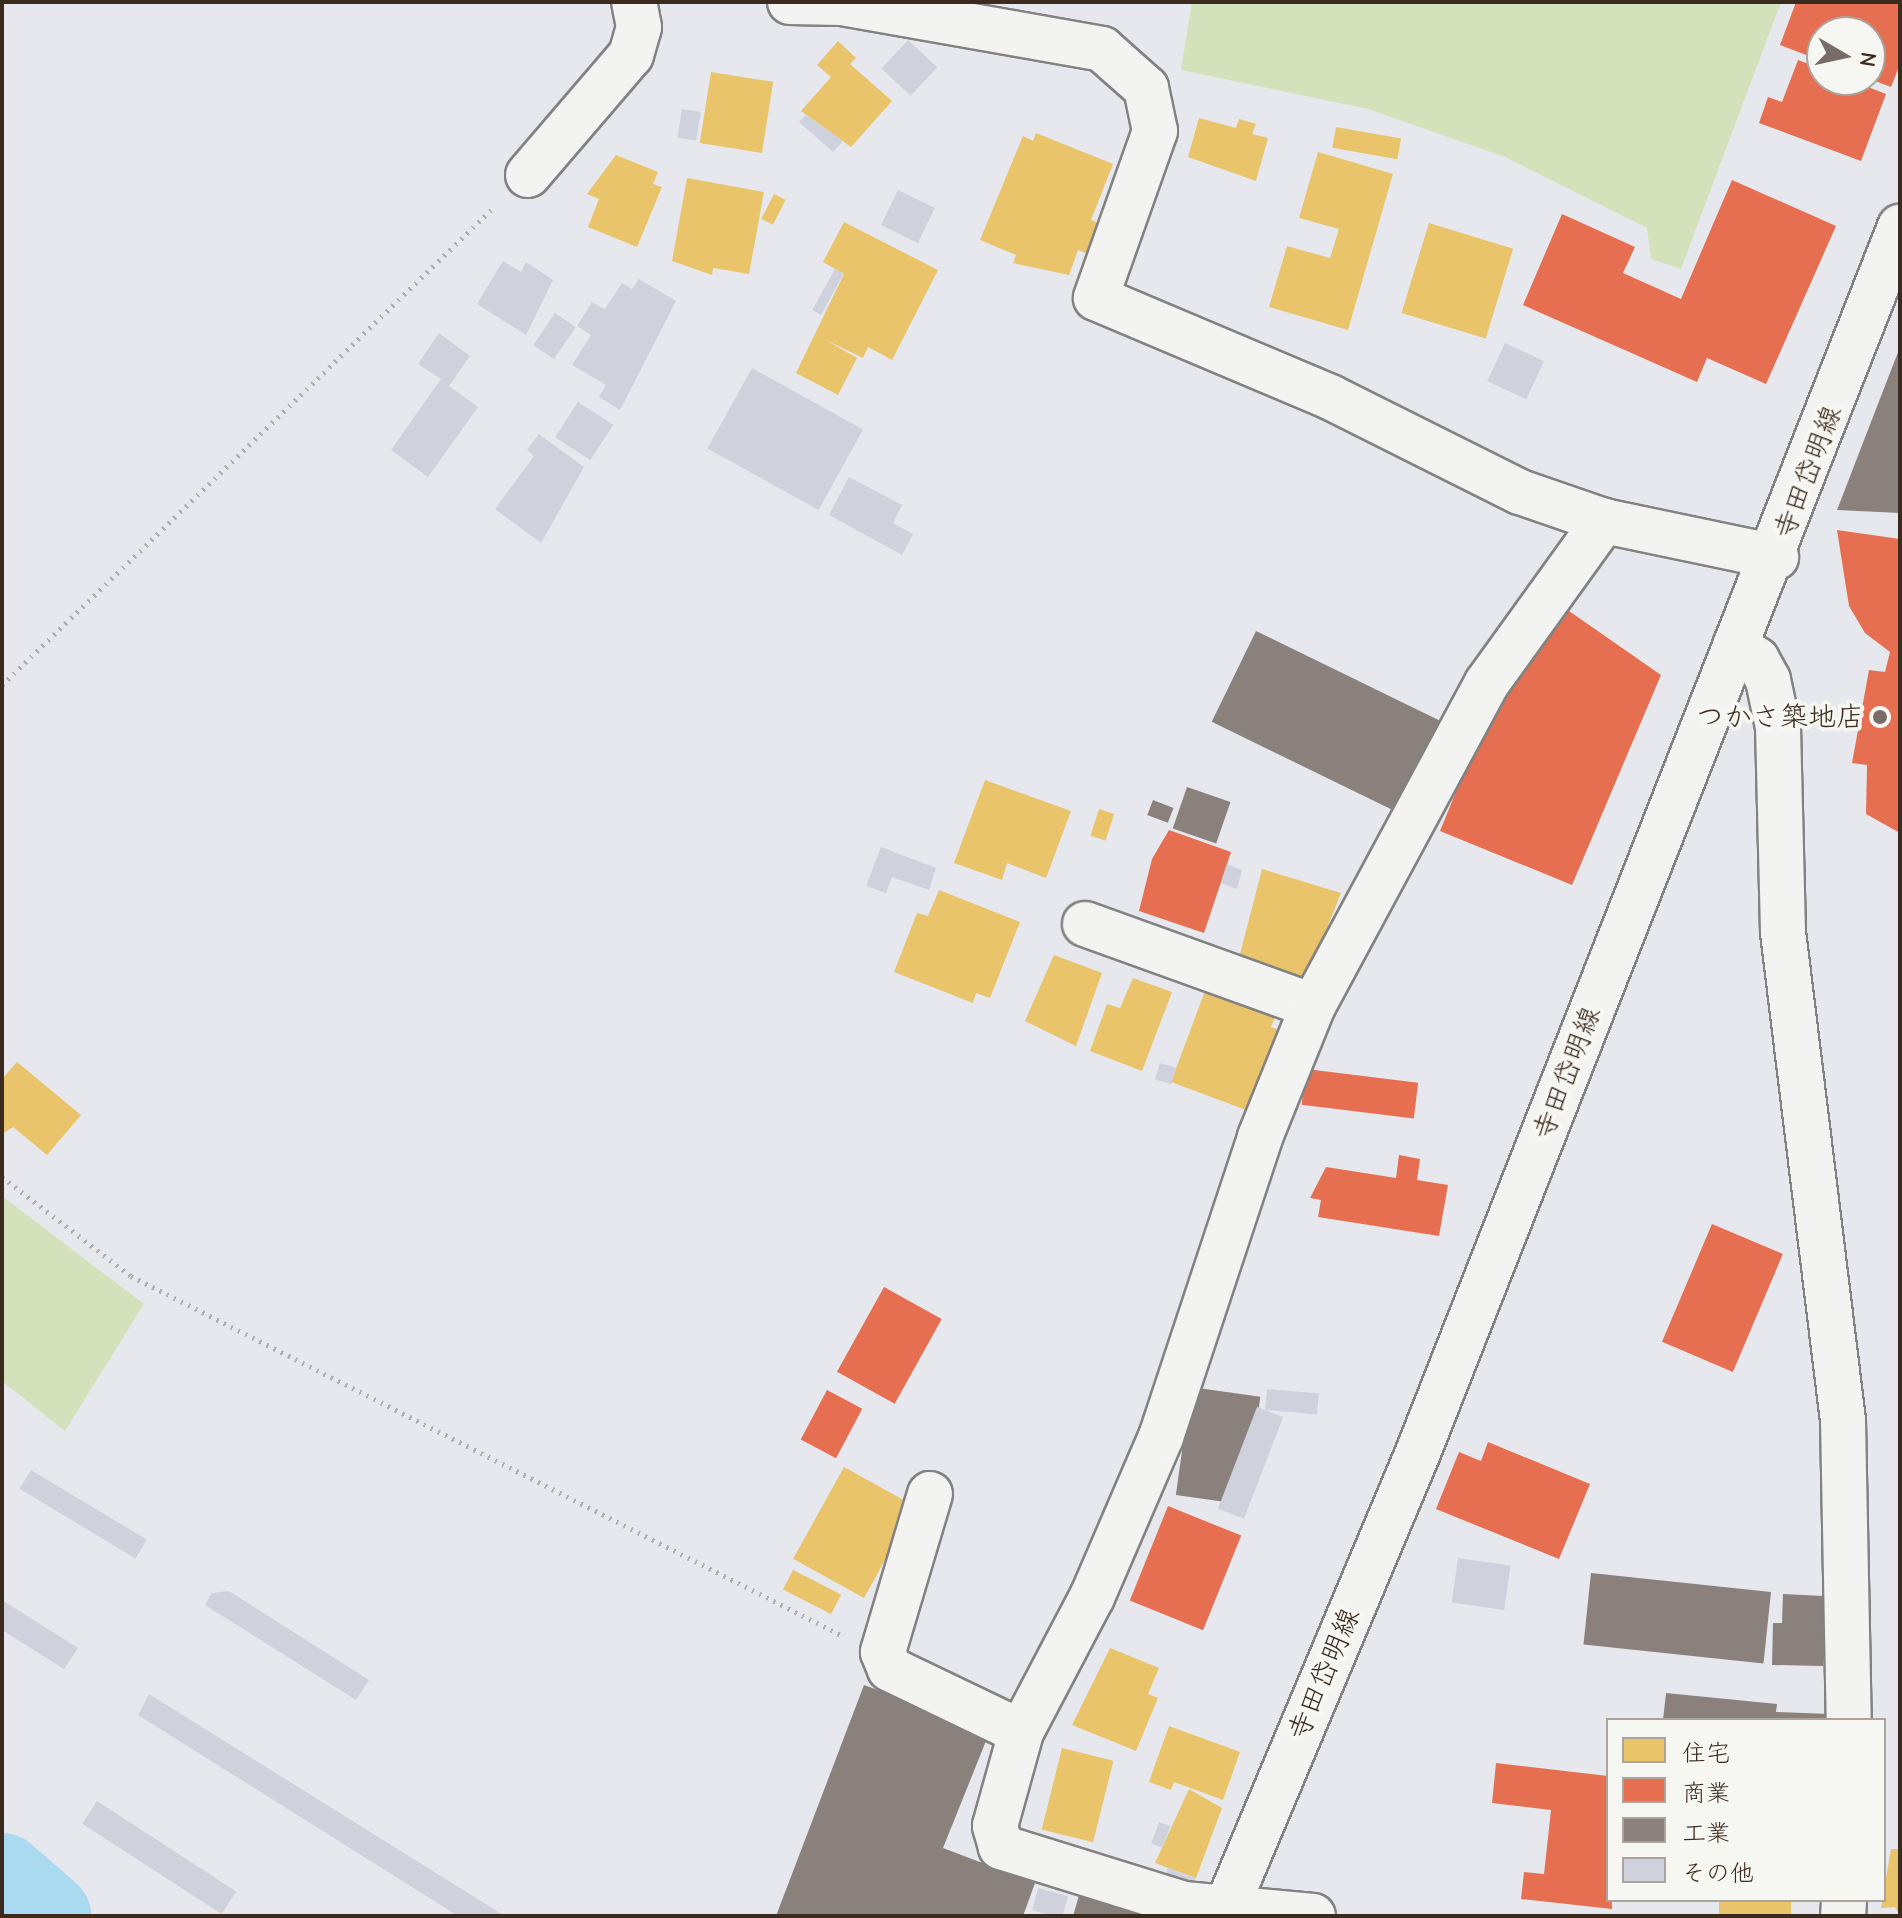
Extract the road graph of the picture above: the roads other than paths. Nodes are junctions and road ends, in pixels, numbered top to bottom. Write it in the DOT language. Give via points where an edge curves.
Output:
graph roads {
  1 [pos="634,2"];
  2 [pos="790,2"];
  3 [pos="528,175"];
  4 [pos="1900,227"];
  5 [pos="1604,521"];
  6 [pos="1776,557"];
  7 [pos="1735,646"];
  8 [pos="1085,924"];
  9 [pos="1313,1006"];
  10 [pos="930,1494"];
  11 [pos="1849,1718"];
  12 [pos="1021,1732"];
  13 [pos="1225,1911"];
  14 [pos="1313,1916"];
  1 -- 3 [label="street" via="639,27 631,55"];
  2 -- 5 [label="street" via="842,3 1102,49 1146,88 1155,131 1096,298 1330,397 1520,492"];
  4 -- 6 [label="street, 寺田岱明線"];
  5 -- 6 [label="street"];
  5 -- 9 [label="street" via="1487,683"];
  6 -- 7 [label="street, 寺田岱明線"];
  7 -- 11 [label="street" via="1757,660 1768,680 1778,727 1783,932 1843,1421"];
  7 -- 13 [label="street, 寺田岱明線" via="1417,1455"];
  8 -- 9 [label="street"];
  9 -- 12 [label="street" via="1260,1137 1161,1437 1092,1597"];
  10 -- 12 [label="street" via="883,1652 890,1669"];
  12 -- 13 [label="street" via="995,1826 1001,1847 1184,1904"];
  13 -- 14 [label="street"];
}
